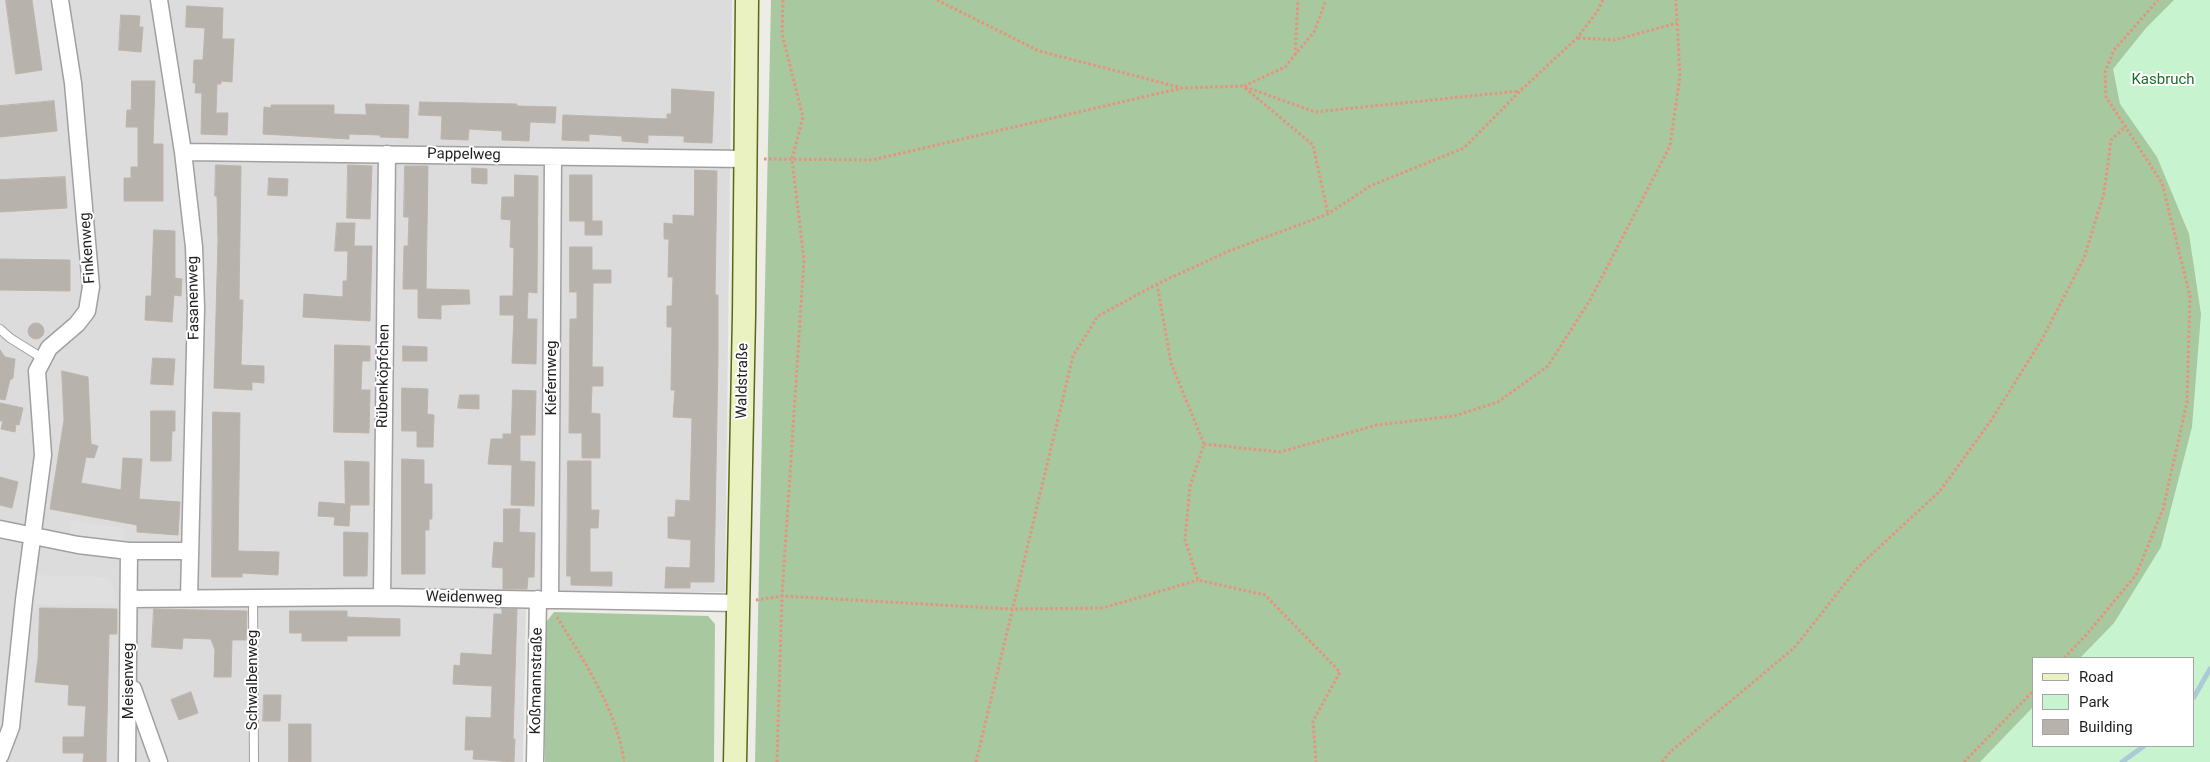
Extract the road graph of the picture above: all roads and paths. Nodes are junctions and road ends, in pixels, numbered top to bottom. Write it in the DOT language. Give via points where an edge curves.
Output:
graph roads {
  1 [pos="60,0"];
  2 [pos="159,0"];
  3 [pos="747,0"];
  4 [pos="783,0"];
  5 [pos="937,0"];
  6 [pos="1298,0"];
  7 [pos="1326,0"];
  8 [pos="1603,0"];
  9 [pos="1676,0"];
  10 [pos="2158,0"];
  11 [pos="1676,23"];
  12 [pos="1577,38"];
  13 [pos="1295,56"];
  14 [pos="1243,86"];
  15 [pos="1182,88"];
  16 [pos="1520,91"];
  17 [pos="2126,126"];
  18 [pos="183,152"];
  19 [pos="387,154"];
  20 [pos="553,157"];
  21 [pos="745,158"];
  22 [pos="792,159"];
  23 [pos="1328,214"];
  24 [pos="1157,284"];
  25 [pos="0,329"];
  26 [pos="42,358"];
  27 [pos="1204,444"];
  28 [pos="0,529"];
  29 [pos="34,537"];
  30 [pos="129,551"];
  31 [pos="189,551"];
  32 [pos="1198,580"];
  33 [pos="782,596"];
  34 [pos="382,597"];
  35 [pos="189,598"];
  36 [pos="253,598"];
  37 [pos="129,599"];
  38 [pos="545,599"];
  39 [pos="738,602"];
  40 [pos="1011,608"];
  41 [pos="2065,657"];
  42 [pos="130,681"];
  43 [pos="2032,692"];
  44 [pos="0,756"];
  45 [pos="128,762"];
  46 [pos="159,762"];
  47 [pos="254,762"];
  48 [pos="535,762"];
  49 [pos="624,762"];
  50 [pos="734,762"];
  51 [pos="777,762"];
  52 [pos="976,762"];
  53 [pos="1316,762"];
  54 [pos="1662,762"];
  55 [pos="1964,762"];
  1 -- 26 [label="street, Finkenweg" via="73,84 91,287 86,311"];
  2 -- 18 [label="street, Fasanenweg"];
  3 -- 21 [label="street, Waldstraße"];
  4 -- 22 [label="path" via="782,34 803,117"];
  5 -- 15 [label="path" via="1039,51"];
  6 -- 13 [label="path"];
  7 -- 13 [label="path" via="1314,32"];
  8 -- 12 [label="path"];
  9 -- 11 [label="path"];
  10 -- 17 [label="path" via="2114,50 2105,72 2106,97"];
  11 -- 12 [label="path" via="1615,40"];
  11 -- 27 [label="path" via="1680,76 1670,146 1590,300 1548,366 1498,402 1454,416 1377,425 1280,452"];
  12 -- 16 [label="path"];
  13 -- 14 [label="path" via="1285,67"];
  14 -- 15 [label="path"];
  14 -- 16 [label="path" via="1315,112"];
  14 -- 23 [label="path" via="1313,145"];
  15 -- 22 [label="path" via="872,160"];
  16 -- 23 [label="path" via="1464,148 1370,186"];
  17 -- 41 [label="path" via="2162,183 2190,296 2187,402 2163,509 2136,574"];
  17 -- 54 [label="path" via="2111,140 2104,193 2084,258 2041,341 1952,475 1940,491 1858,568 1795,647"];
  18 -- 19 [label="street, Pappelweg"];
  18 -- 31 [label="street, Fasanenweg" via="194,247 196,308"];
  19 -- 20 [label="street, Pappelweg"];
  19 -- 34 [label="street, Rübenköpfchen"];
  20 -- 21 [label="street, Pappelweg"];
  20 -- 38 [label="street, Kiefernweg"];
  21 -- 22 [label="path"];
  21 -- 39 [label="street, Waldstraße"];
  22 -- 33 [label="path" via="804,260"];
  23 -- 24 [label="path" via="1229,251"];
  24 -- 27 [label="path" via="1171,363"];
  24 -- 40 [label="path" via="1098,316 1073,356"];
  25 -- 26 [label="lane"];
  26 -- 29 [label="street" via="37,371 43,455"];
  27 -- 32 [label="path" via="1190,486 1185,540"];
  28 -- 29 [label="street"];
  29 -- 30 [label="street"];
  29 -- 44 [label="street" via="24,600 12,727"];
  30 -- 31 [label="street"];
  30 -- 37 [label="street, Meisenweg"];
  31 -- 35 [label="street, Fasanenweg"];
  32 -- 40 [label="path" via="1103,608"];
  32 -- 53 [label="path" via="1264,595 1340,672 1313,721"];
  33 -- 39 [label="path"];
  33 -- 40 [label="path"];
  33 -- 51 [label="path"];
  34 -- 36 [label="street, Weidenweg"];
  34 -- 38 [label="street, Weidenweg"];
  35 -- 36 [label="street, Weidenweg"];
  35 -- 37 [label="street, Weidenweg"];
  36 -- 47 [label="lane, Schwalbenweg"];
  37 -- 42 [label="street, Meisenweg"];
  38 -- 39 [label="street, Weidenweg"];
  38 -- 48 [label="street, Koßmannstraße"];
  38 -- 49 [label="path" via="578,648 620,739"];
  39 -- 50 [label="street, Waldstraße"];
  40 -- 52 [label="path"];
  42 -- 45 [label="street, Meisenweg"];
  42 -- 46 [label="street"];
  43 -- 55 [label="path"];
}
